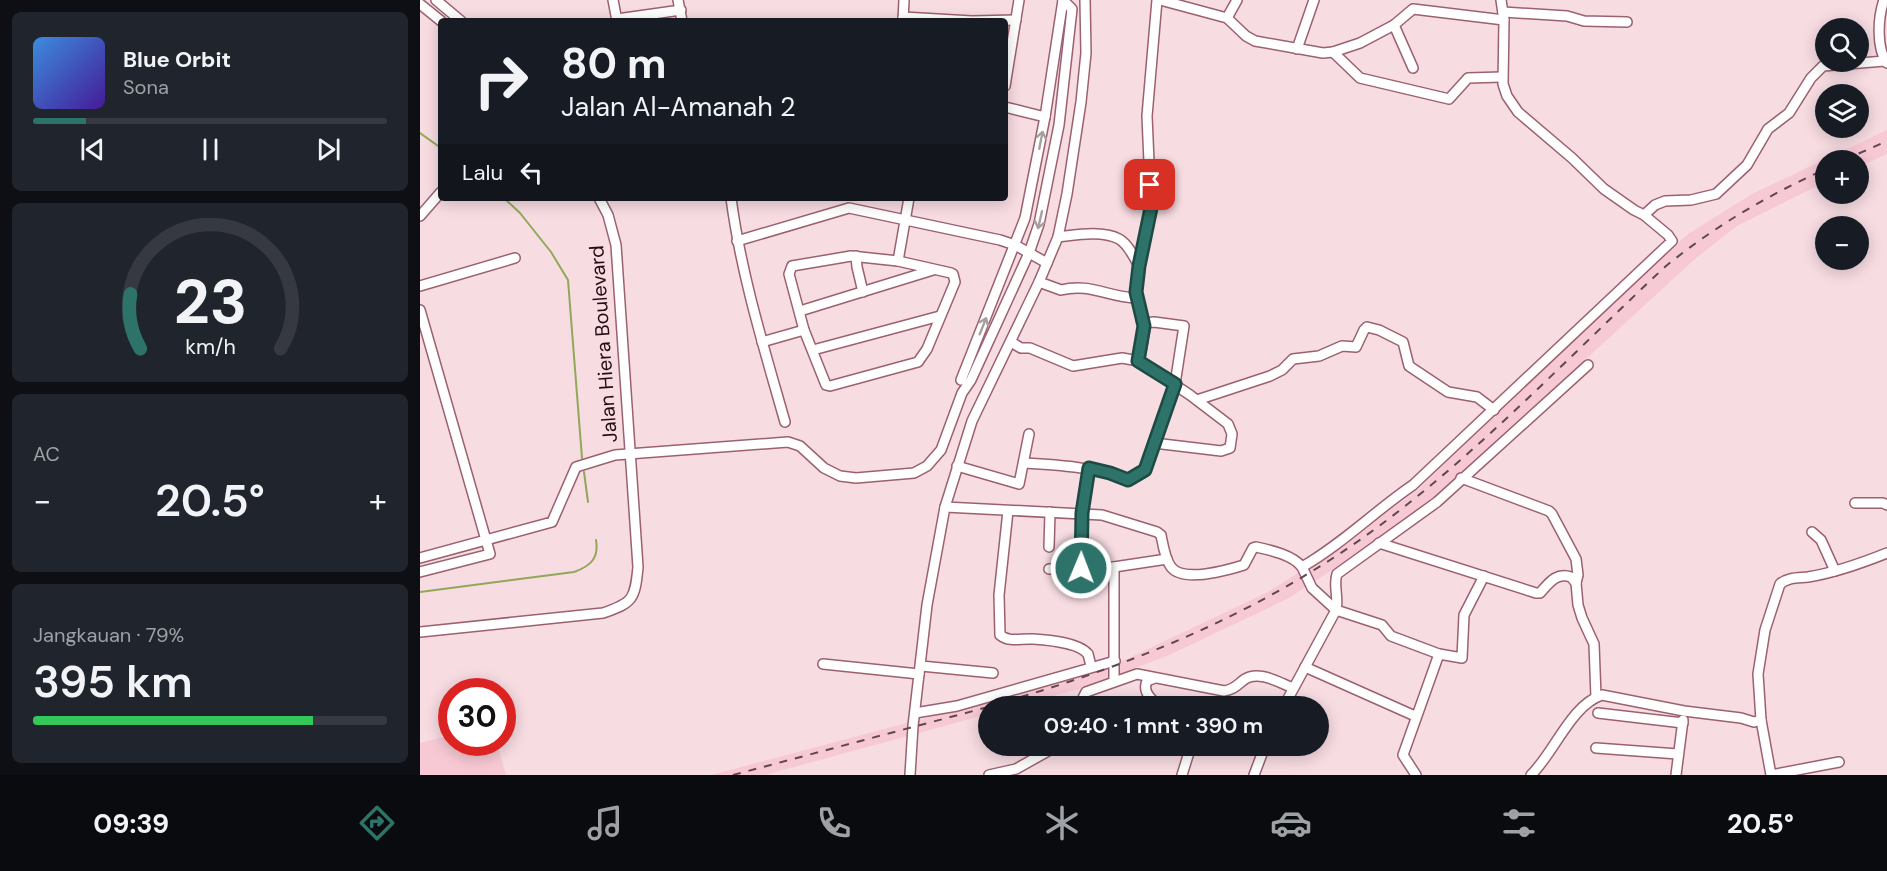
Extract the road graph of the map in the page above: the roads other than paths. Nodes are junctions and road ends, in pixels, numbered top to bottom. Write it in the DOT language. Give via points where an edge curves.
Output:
graph roads {
  1 [pos="436,0"];
  2 [pos="613,0"];
  3 [pos="904,0"];
  4 [pos="1019,0"];
  5 [pos="1158,0"];
  6 [pos="1238,0"];
  7 [pos="1314,0"];
  8 [pos="1501,0"];
  9 [pos="1884,0"];
  10 [pos="1062,3"];
  11 [pos="420,4"];
  12 [pos="1190,4"];
  13 [pos="680,5"];
  14 [pos="1086,5"];
  15 [pos="1072,9"];
  16 [pos="1503,16"];
  17 [pos="457,18"];
  18 [pos="617,18"];
  19 [pos="625,18"];
  20 [pos="903,18"];
  21 [pos="1227,18"];
  22 [pos="438,19"];
  23 [pos="1008,20"];
  24 [pos="1016,20"];
  25 [pos="1627,22"];
  26 [pos="1394,25"];
  27 [pos="1298,48"];
  28 [pos="1333,52"];
  29 [pos="1886,62"];
  30 [pos="1008,68"];
  31 [pos="1413,68"];
  32 [pos="1503,77"];
  33 [pos="1008,107"];
  34 [pos="1045,117"];
  35 [pos="438,195"];
  36 [pos="601,201"];
  37 [pos="731,201"];
  38 [pos="908,201"];
  39 [pos="1644,215"];
  40 [pos="420,216"];
  41 [pos="905,219"];
  42 [pos="1058,237"];
  43 [pos="736,241"];
  44 [pos="1015,245"];
  45 [pos="1029,253"];
  46 [pos="856,256"];
  47 [pos="515,258"];
  48 [pos="898,261"];
  49 [pos="1047,264"];
  50 [pos="1139,266"];
  51 [pos="934,270"];
  52 [pos="1039,282"];
  53 [pos="420,286"];
  54 [pos="863,292"];
  55 [pos="1136,292"];
  56 [pos="420,310"];
  57 [pos="800,311"];
  58 [pos="940,316"];
  59 [pos="1144,326"];
  60 [pos="423,328"];
  61 [pos="804,330"];
  62 [pos="762,342"];
  63 [pos="1011,342"];
  64 [pos="813,350"];
  65 [pos="1138,361"];
  66 [pos="1588,365"];
  67 [pos="961,380"];
  68 [pos="1175,384"];
  69 [pos="1197,400"];
  70 [pos="1494,410"];
  71 [pos="785,422"];
  72 [pos="1029,434"];
  73 [pos="1154,443"];
  74 [pos="630,454"];
  75 [pos="1024,463"];
  76 [pos="957,466"];
  77 [pos="1089,468"];
  78 [pos="1461,478"];
  79 [pos="1855,503"];
  80 [pos="1887,505"];
  81 [pos="945,507"];
  82 [pos="1008,512"];
  83 [pos="1050,513"];
  84 [pos="1082,513"];
  85 [pos="1812,532"];
  86 [pos="486,541"];
  87 [pos="1379,543"];
  88 [pos="1050,547"];
  89 [pos="1887,553"];
  90 [pos="420,558"];
  91 [pos="1167,559"];
  92 [pos="1114,567"];
  93 [pos="1302,567"];
  94 [pos="1049,568"];
  95 [pos="1081,568"];
  96 [pos="1835,571"];
  97 [pos="420,572"];
  98 [pos="1484,576"];
  99 [pos="1576,583"];
  100 [pos="1336,610"];
  101 [pos="420,632"];
  102 [pos="1439,654"];
  103 [pos="1115,661"];
  104 [pos="823,664"];
  105 [pos="1091,666"];
  106 [pos="1305,666"];
  107 [pos="920,670"];
  108 [pos="993,673"];
  109 [pos="1158,678"];
  110 [pos="1114,681"];
  111 [pos="1293,687"];
  112 [pos="1084,696"];
  113 [pos="1149,696"];
  114 [pos="1289,696"];
  115 [pos="1596,697"];
  116 [pos="1684,711"];
  117 [pos="915,713"];
  118 [pos="1598,713"];
  119 [pos="1415,717"];
  120 [pos="1761,720"];
  121 [pos="1683,723"];
  122 [pos="1596,747"];
  123 [pos="1678,754"];
  124 [pos="1039,756"];
  125 [pos="1188,756"];
  126 [pos="1261,756"];
  127 [pos="1839,762"];
  128 [pos="910,775"];
  129 [pos="989,775"];
  130 [pos="1182,775"];
  131 [pos="1254,775"];
  132 [pos="1416,775"];
  133 [pos="1531,775"];
  134 [pos="1676,775"];
  135 [pos="1771,775"];
  1 -- 17 [label="street"];
  2 -- 18 [label="street"];
  3 -- 20 [label="street"];
  4 -- 24 [label="street"];
  5 -- 12 [label="street"];
  5 -- 50 [label="street" via="1147,116 1151,208"];
  6 -- 21 [label="street"];
  7 -- 27 [label="street"];
  8 -- 16 [label="street"];
  9 -- 29 [label="street" via="1880,30"];
  10 -- 15 [label="street"];
  10 -- 34 [label="street"];
  11 -- 22 [label="street"];
  12 -- 21 [label="street"];
  13 -- 19 [label="street"];
  14 -- 15 [label="street"];
  14 -- 42 [label="street" via="1081,102"];
  15 -- 45 [label="street, one-way" via="1059,125 1039,224"];
  16 -- 25 [label="street" via="1567,16 1584,21"];
  16 -- 26 [label="street" via="1413,9"];
  16 -- 32 [label="street"];
  21 -- 27 [label="street" via="1256,41"];
  23 -- 24 [label="street"];
  24 -- 30 [label="street"];
  26 -- 28 [label="street"];
  26 -- 31 [label="street"];
  27 -- 28 [label="street"];
  28 -- 32 [label="street" via="1360,78 1449,99 1468,78"];
  29 -- 39 [label="street" via="1824,66 1811,78 1789,114 1768,129 1747,165 1716,194 1665,201"];
  32 -- 39 [label="street" via="1507,96 1518,112 1604,189"];
  33 -- 34 [label="street"];
  44 -- 34 [label="street, one-way" via="1025,218"];
  35 -- 40 [label="street"];
  36 -- 74 [label="street, Jalan Hiera Boulevard" via="616,245"];
  37 -- 43 [label="street"];
  38 -- 41 [label="street"];
  39 -- 70 [label="street" via="1672,241"];
  41 -- 43 [label="street" via="841,209"];
  41 -- 44 [label="street"];
  41 -- 48 [label="street"];
  42 -- 49 [label="street"];
  42 -- 50 [label="street" via="1087,234 1120,239"];
  43 -- 62 [label="street"];
  44 -- 45 [label="street"];
  67 -- 44 [label="street, one-way"];
  45 -- 49 [label="street"];
  45 -- 74 [label="street" via="962,393 941,450 927,466 914,473 840,476 824,468 800,446 788,442"];
  46 -- 48 [label="street"];
  46 -- 54 [label="street"];
  46 -- 57 [label="street" via="792,266 789,274"];
  47 -- 53 [label="street"];
  48 -- 51 [label="street"];
  49 -- 52 [label="street"];
  50 -- 55 [label="street"];
  51 -- 54 [label="street"];
  51 -- 58 [label="street" via="951,273 955,279"];
  52 -- 55 [label="street" via="1061,290 1082,287 1132,298"];
  52 -- 63 [label="street"];
  54 -- 57 [label="street"];
  55 -- 59 [label="street"];
  56 -- 60 [label="street"];
  57 -- 61 [label="street"];
  58 -- 64 [label="street"];
  58 -- 64 [label="street" via="918,362 834,386 826,385"];
  59 -- 65 [label="street"];
  59 -- 68 [label="street" via="1148,322 1184,326"];
  60 -- 86 [label="street"];
  61 -- 62 [label="street"];
  61 -- 64 [label="street"];
  62 -- 71 [label="street"];
  63 -- 65 [label="street" via="1073,366 1122,358"];
  63 -- 76 [label="street" via="972,421"];
  65 -- 68 [label="street"];
  66 -- 78 [label="street"];
  68 -- 69 [label="street"];
  68 -- 73 [label="street"];
  69 -- 70 [label="street" via="1270,376 1293,359 1319,356 1342,346 1356,347 1367,327 1403,342 1409,366 1448,392 1478,398"];
  69 -- 73 [label="street" via="1228,424 1232,434 1230,448 1221,452"];
  70 -- 93 [label="street" via="1413,485"];
  72 -- 75 [label="street"];
  73 -- 77 [label="street" via="1145,470 1128,480"];
  74 -- 86 [label="street" via="576,467 552,522"];
  74 -- 101 [label="street, Jalan Hiera Boulevard" via="638,567 633,595 625,606 603,613"];
  75 -- 76 [label="street" via="1018,485"];
  75 -- 77 [label="street"];
  76 -- 81 [label="street"];
  77 -- 84 [label="street"];
  78 -- 87 [label="street" via="1437,502"];
  78 -- 99 [label="street" via="1549,511 1575,559"];
  79 -- 80 [label="street"];
  81 -- 82 [label="street"];
  81 -- 107 [label="street"];
  82 -- 83 [label="street"];
  82 -- 105 [label="street" via="999,595 1000,635 1011,640 1037,639 1078,647 1087,651"];
  83 -- 84 [label="street"];
  83 -- 88 [label="street"];
  84 -- 91 [label="street" via="1157,532"];
  84 -- 95 [label="street"];
  85 -- 96 [label="street" via="1821,540"];
  86 -- 90 [label="street"];
  86 -- 97 [label="street" via="490,554"];
  87 -- 98 [label="street"];
  87 -- 100 [label="street" via="1337,574"];
  89 -- 96 [label="street"];
  91 -- 92 [label="street"];
  91 -- 93 [label="street" via="1178,572 1215,574 1244,565 1256,547"];
  92 -- 95 [label="street"];
  92 -- 103 [label="street"];
  93 -- 100 [label="street" via="1312,588"];
  94 -- 95 [label="street"];
  96 -- 120 [label="street" via="1784,581 1777,590 1759,663"];
  98 -- 99 [label="street" via="1536,593 1558,576 1571,577"];
  98 -- 102 [label="street" via="1464,615 1462,658"];
  99 -- 115 [label="street" via="1580,612 1594,644"];
  100 -- 102 [label="street" via="1382,625 1391,636"];
  100 -- 106 [label="street"];
  102 -- 119 [label="street"];
  103 -- 105 [label="street"];
  103 -- 110 [label="street"];
  104 -- 107 [label="street"];
  105 -- 117 [label="street" via="957,706"];
  106 -- 111 [label="street"];
  106 -- 119 [label="street"];
  107 -- 108 [label="street"];
  107 -- 117 [label="street"];
  109 -- 110 [label="street" via="1137,674"];
  109 -- 111 [label="street" via="1228,691 1246,679 1260,676"];
  109 -- 113 [label="street" via="1147,681"];
  110 -- 112 [label="street"];
  111 -- 114 [label="street"];
  115 -- 116 [label="street"];
  115 -- 133 [label="street" via="1578,713"];
  116 -- 120 [label="street"];
  116 -- 121 [label="street"];
  117 -- 128 [label="street"];
  118 -- 121 [label="street"];
  119 -- 132 [label="street" via="1403,756"];
  120 -- 135 [label="street"];
  121 -- 123 [label="street"];
  122 -- 123 [label="street"];
  123 -- 134 [label="street"];
  124 -- 129 [label="street" via="1016,769"];
  125 -- 130 [label="street"];
  126 -- 131 [label="street"];
  127 -- 135 [label="street"];
}
